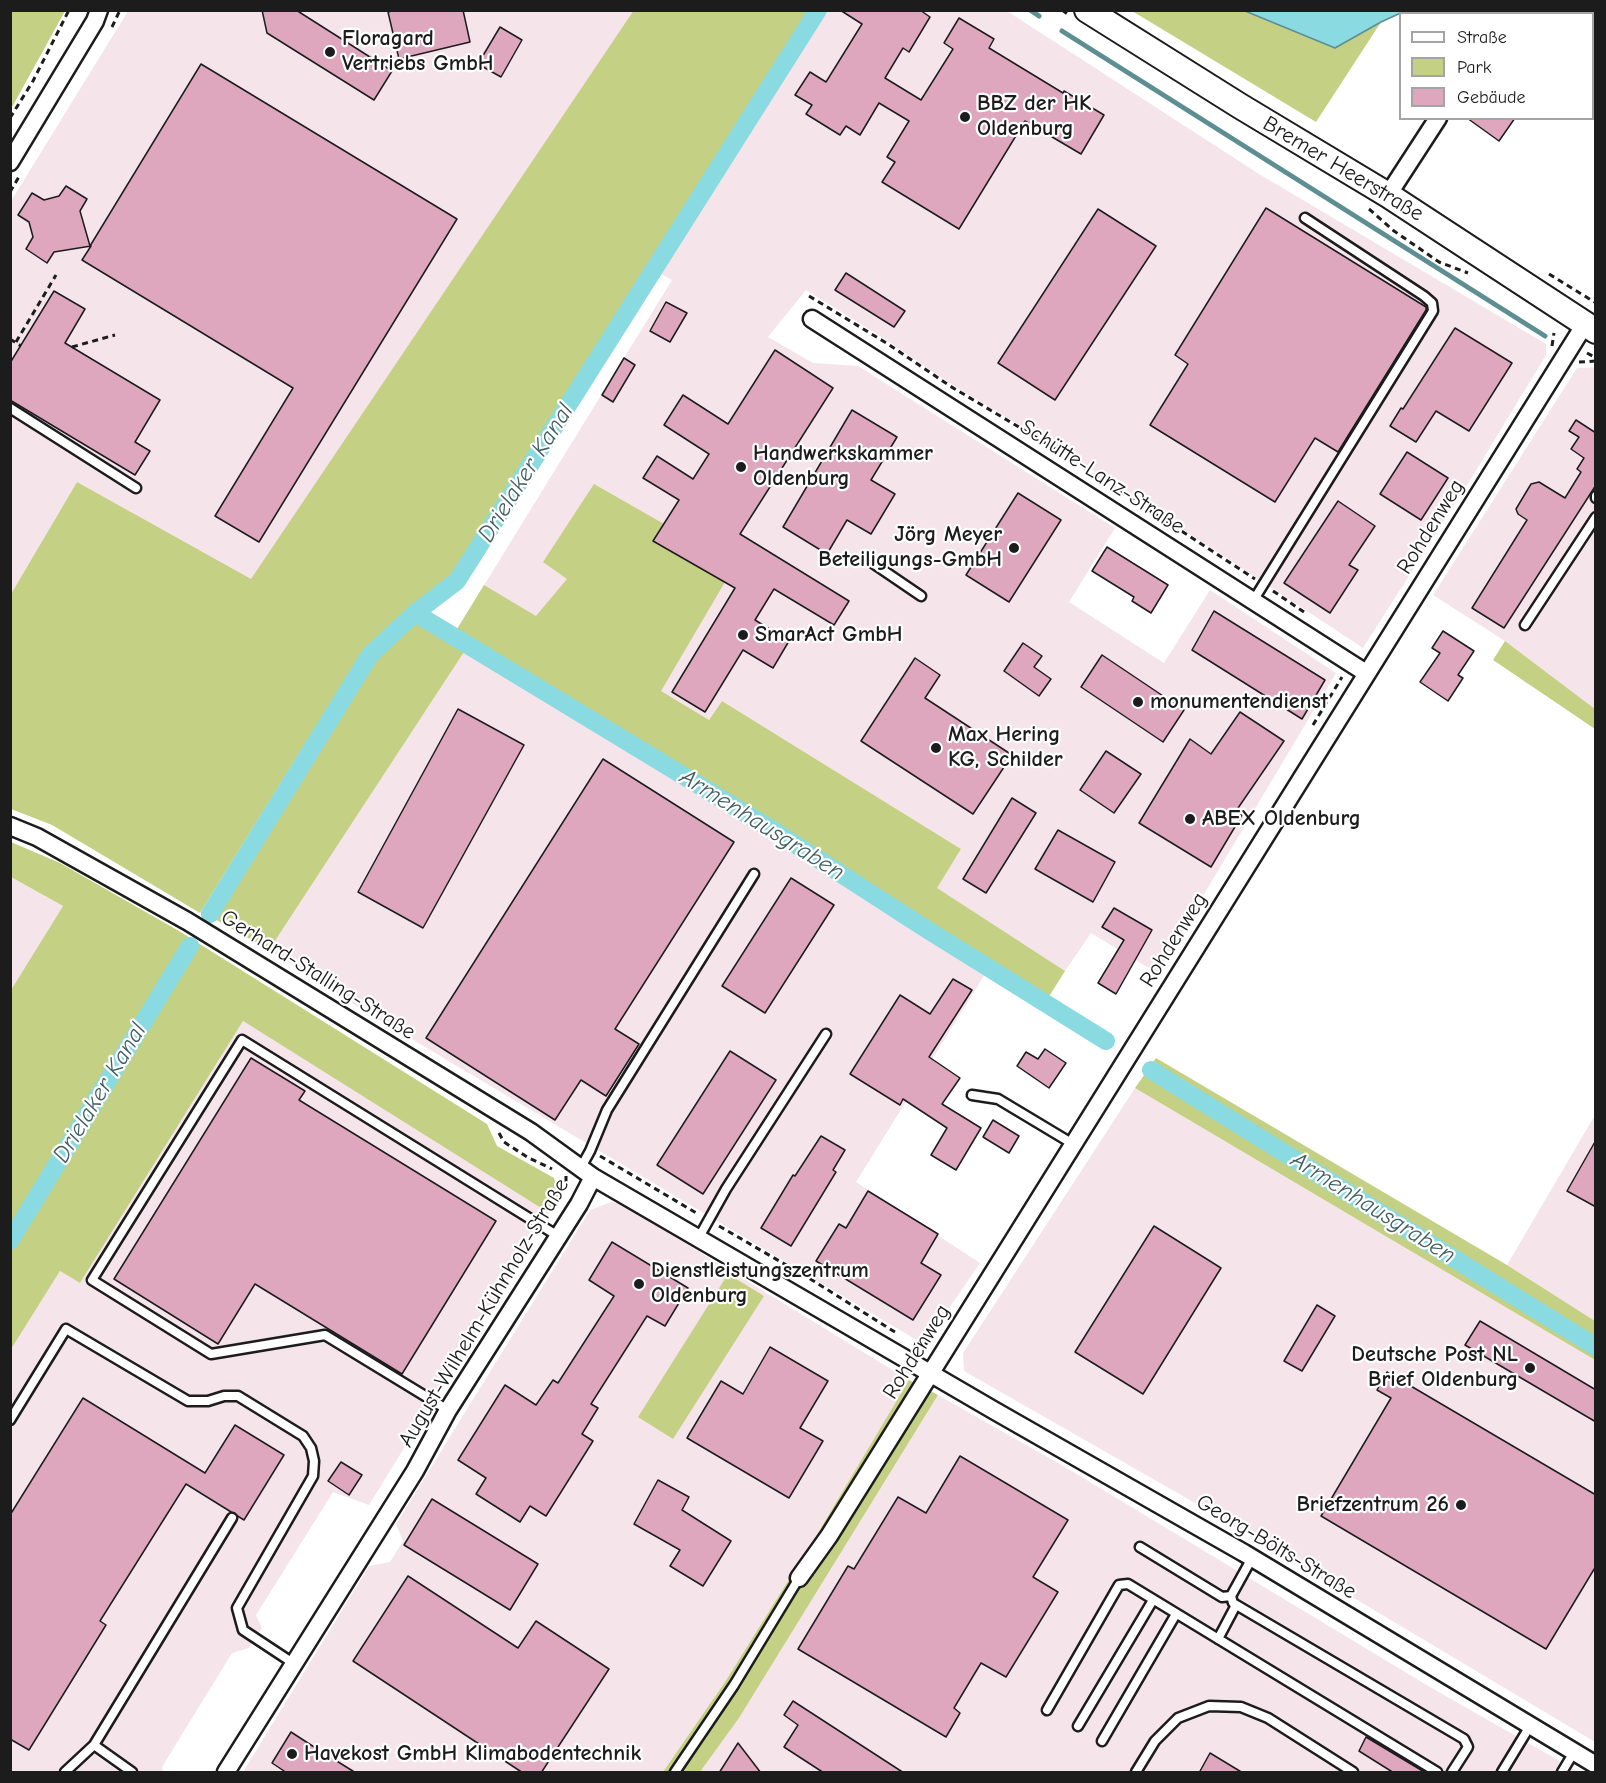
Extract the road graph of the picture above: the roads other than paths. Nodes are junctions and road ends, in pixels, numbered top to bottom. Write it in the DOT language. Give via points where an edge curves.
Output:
graph roads {
  1 [pos="99,10"];
  2 [pos="1087,10"];
  3 [pos="1437,120"];
  4 [pos="10,162"];
  5 [pos="1388,195"];
  6 [pos="1305,218"];
  7 [pos="812,319"];
  8 [pos="1590,327"];
  9 [pos="10,408"];
  10 [pos="136,488"];
  11 [pos="1596,517"];
  12 [pos="874,564"];
  13 [pos="921,596"];
  14 [pos="1253,601"];
  15 [pos="1525,625"];
  16 [pos="1366,673"];
  17 [pos="10,826"];
  18 [pos="754,874"];
  19 [pos="826,1034"];
  20 [pos="972,1095"];
  21 [pos="1073,1144"];
  22 [pos="587,1173"];
  23 [pos="558,1236"];
  24 [pos="698,1239"];
  25 [pos="930,1374"];
  26 [pos="448,1410"];
  27 [pos="10,1420"];
  28 [pos="232,1518"];
  29 [pos="1140,1547"];
  30 [pos="1252,1558"];
  31 [pos="799,1578"];
  32 [pos="1231,1596"];
  33 [pos="1153,1600"];
  34 [pos="1236,1605"];
  35 [pos="1176,1614"];
  36 [pos="1218,1639"];
  37 [pos="293,1663"];
  38 [pos="1047,1710"];
  39 [pos="1078,1726"];
  40 [pos="1530,1726"];
  41 [pos="1102,1741"];
  42 [pos="94,1745"];
  43 [pos="1574,1752"];
  44 [pos="1596,1765"];
  45 [pos="1452,1772"];
  46 [pos="65,1773"];
  47 [pos="132,1773"];
  48 [pos="226,1773"];
  49 [pos="675,1773"];
  50 [pos="1136,1773"];
  51 [pos="1353,1773"];
  52 [pos="1437,1773"];
  53 [pos="1502,1773"];
  54 [pos="1562,1773"];
  1 -- 4 [label="street"];
  2 -- 5 [label="main road, Bremer Heerstraße"];
  3 -- 5 [label="street"];
  5 -- 8 [label="main road, Bremer Heerstraße"];
  6 -- 14 [label="lane" via="1425,296 1433,311"];
  7 -- 14 [label="street, Schütte-Lanz-Straße"];
  8 -- 16 [label="street, Rohdenweg"];
  9 -- 10 [label="lane"];
  11 -- 15 [label="lane"];
  12 -- 13 [label="lane"];
  14 -- 16 [label="street, Schütte-Lanz-Straße"];
  16 -- 21 [label="street, Rohdenweg"];
  17 -- 22 [label="street, Gerhard-Stalling-Straße" via="37,837 187,921 531,1132"];
  18 -- 22 [label="lane" via="607,1110 590,1151"];
  19 -- 24 [label="lane"];
  20 -- 21 [label="lane" via="998,1099"];
  21 -- 25 [label="street, Rohdenweg"];
  22 -- 23 [label="street, August-Wilhelm-Kühnholz-Straße"];
  22 -- 24 [label="street, August-Wilhelm-Kühnholz-Straße"];
  23 -- 26 [label="street, August-Wilhelm-Kühnholz-Straße"];
  23 -- 26 [label="lane" via="242,1040 92,1280 211,1354 325,1335"];
  24 -- 25 [label="street, August-Wilhelm-Kühnholz-Straße"];
  25 -- 30 [label="street, Georg-Bölts-Straße"];
  25 -- 31 [label="street, Rohdenweg"];
  26 -- 37 [label="street, August-Wilhelm-Kühnholz-Straße" via="415,1471"];
  27 -- 37 [label="lane" via="66,1329 188,1401 238,1396 303,1436 311,1448 313,1476 237,1608 243,1630"];
  28 -- 42 [label="lane"];
  29 -- 32 [label="lane" via="1222,1597"];
  30 -- 32 [label="lane"];
  30 -- 40 [label="street, Georg-Bölts-Straße"];
  31 -- 49 [label="lane"];
  32 -- 34 [label="lane"];
  33 -- 35 [label="lane"];
  33 -- 38 [label="lane" via="1128,1584 1119,1585"];
  33 -- 39 [label="lane"];
  34 -- 36 [label="lane"];
  34 -- 45 [label="lane" via="1464,1738 1468,1747"];
  35 -- 36 [label="lane"];
  35 -- 41 [label="lane"];
  36 -- 52 [label="lane"];
  37 -- 48 [label="street, August-Wilhelm-Kühnholz-Straße"];
  40 -- 43 [label="street, Georg-Bölts-Straße"];
  40 -- 53 [label="lane"];
  42 -- 46 [label="lane"];
  42 -- 47 [label="lane"];
  43 -- 44 [label="street, Georg-Bölts-Straße"];
  43 -- 54 [label="lane"];
  50 -- 51 [label="lane" via="1155,1741 1178,1718 1209,1706 1241,1707 1268,1718"];
}
